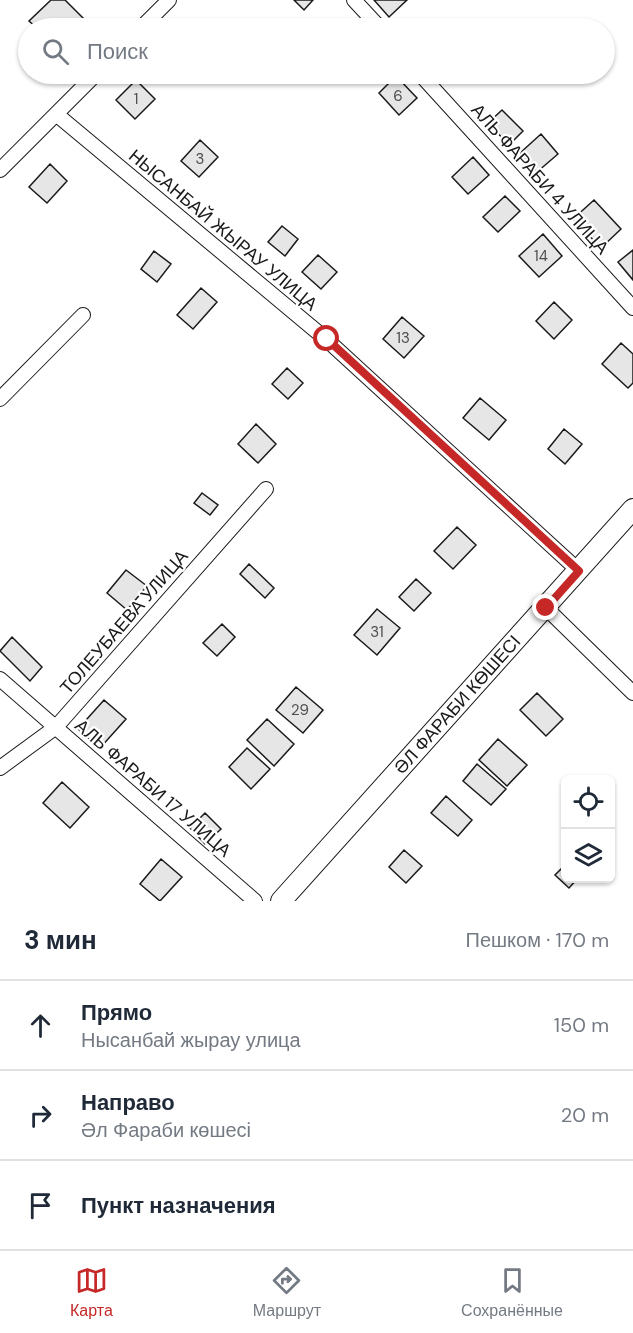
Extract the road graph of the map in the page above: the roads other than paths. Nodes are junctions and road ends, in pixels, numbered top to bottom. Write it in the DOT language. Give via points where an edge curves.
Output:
graph roads {
  1 [pos="169,0"];
  2 [pos="354,0"];
  3 [pos="151,18"];
  4 [pos="371,18"];
  5 [pos="86,84"];
  6 [pos="429,84"];
  7 [pos="56,114"];
  8 [pos="0,170"];
  9 [pos="633,308"];
  10 [pos="83,315"];
  11 [pos="0,399"];
  12 [pos="266,489"];
  13 [pos="633,509"];
  14 [pos="579,571"];
  15 [pos="546,608"];
  16 [pos="0,679"];
  17 [pos="633,693"];
  18 [pos="56,727"];
  19 [pos="0,768"];
  20 [pos="255,901"];
  21 [pos="281,901"];
  1 -- 3 [label="street"];
  2 -- 4 [label="street"];
  5 -- 7 [label="street"];
  6 -- 9 [label="street, АЛЬ ФАРАБИ 4 УЛИЦА"];
  7 -- 8 [label="street"];
  7 -- 14 [label="street, НЫСАНБАЙ ЖЫРАУ УЛИЦА" via="327,339"];
  10 -- 11 [label="street"];
  12 -- 18 [label="street, ТОЛЕУБАЕВА УЛИЦА"];
  13 -- 14 [label="street, ӘЛ ФАРАБИ КӨШЕСІ"];
  14 -- 15 [label="street, ӘЛ ФАРАБИ КӨШЕСІ"];
  15 -- 17 [label="street"];
  15 -- 21 [label="street, ӘЛ ФАРАБИ КӨШЕСІ"];
  16 -- 18 [label="street, АЛЬ ФАРАБИ 17 УЛИЦА"];
  18 -- 19 [label="street, ТОЛЕУБАЕВА УЛИЦА"];
  18 -- 20 [label="street, АЛЬ ФАРАБИ 17 УЛИЦА"];
}
